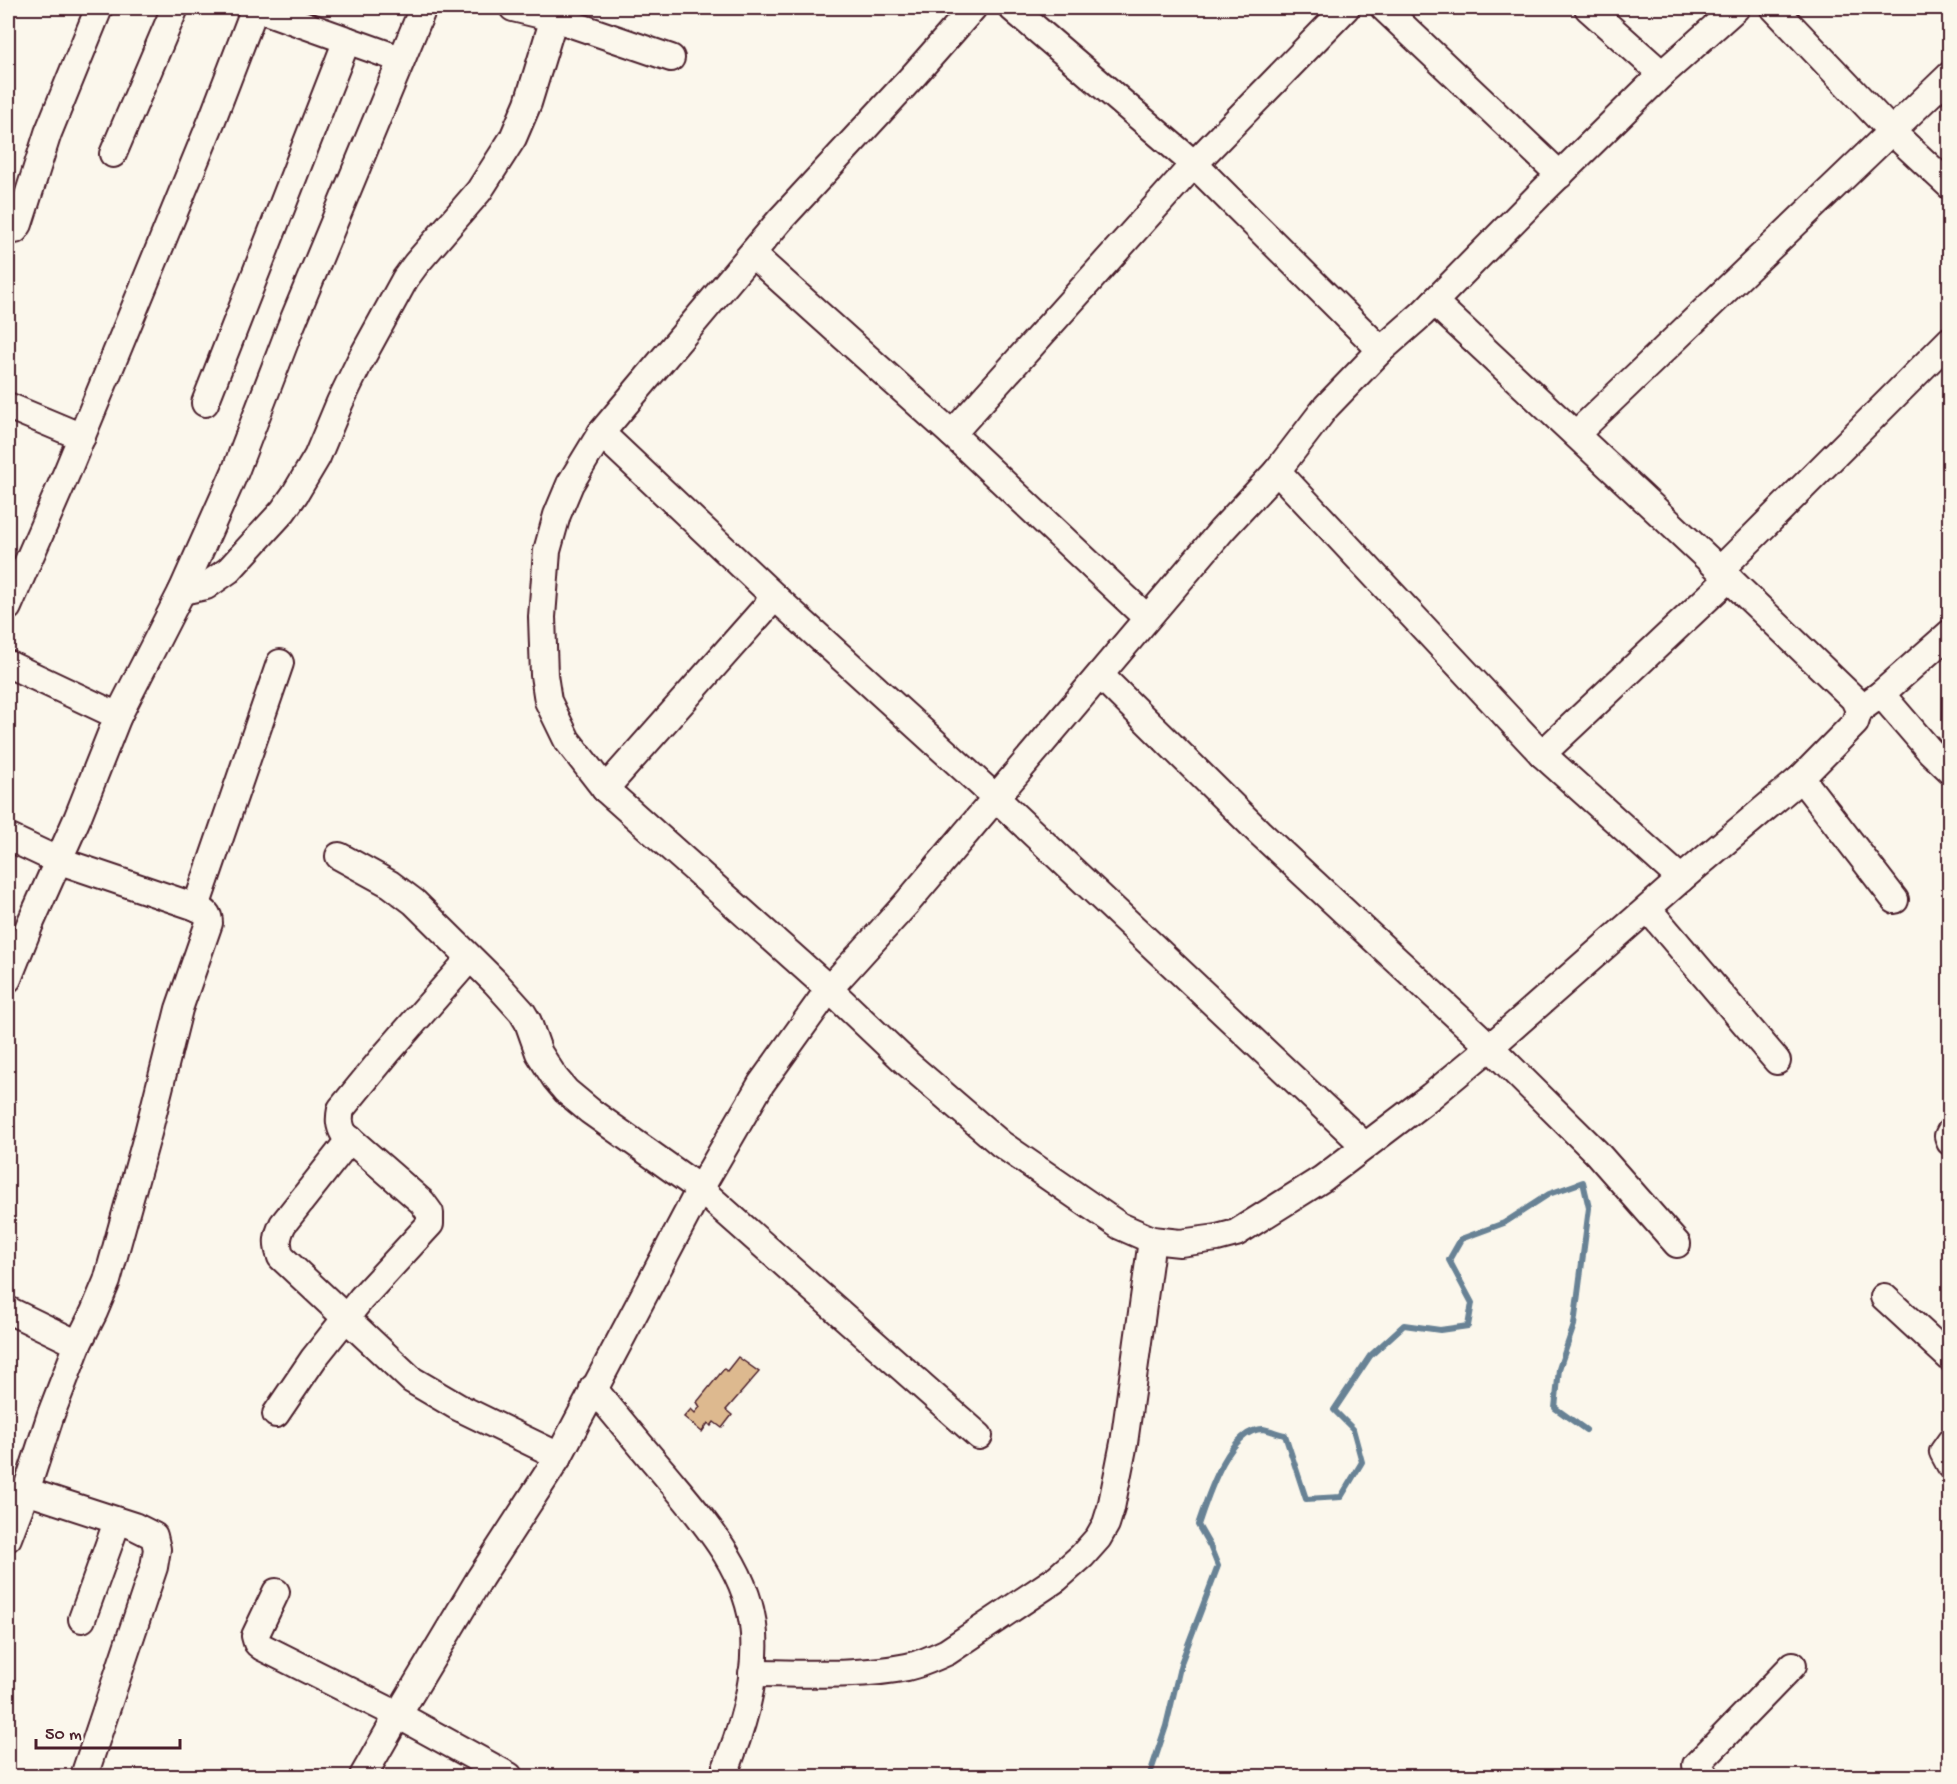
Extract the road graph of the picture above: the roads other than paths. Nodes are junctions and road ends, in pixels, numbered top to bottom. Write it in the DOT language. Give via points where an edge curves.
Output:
graph roads {
  1 [pos="99,8"];
  2 [pos="175,8"];
  3 [pos="256,8"];
  4 [pos="423,8"];
  5 [pos="513,8"];
  6 [pos="973,8"];
  7 [pos="1012,8"];
  8 [pos="1346,8"];
  9 [pos="1384,8"];
  10 [pos="1588,8"];
  11 [pos="1736,8"];
  12 [pos="1774,8"];
  13 [pos="554,18"];
  14 [pos="347,40"];
  15 [pos="671,58"];
  16 [pos="400,59"];
  17 [pos="1662,74"];
  18 [pos="1950,75"];
  19 [pos="1891,131"];
  20 [pos="113,154"];
  21 [pos="1194,164"];
  22 [pos="1560,175"];
  23 [pos="1950,186"];
  24 [pos="8,231"];
  25 [pos="752,254"];
  26 [pos="1434,302"];
  27 [pos="1950,339"];
  28 [pos="1381,350"];
  29 [pos="205,403"];
  30 [pos="8,406"];
  31 [pos="601,434"];
  32 [pos="952,434"];
  33 [pos="1575,434"];
  34 [pos="82,437"];
  35 [pos="1277,471"];
  36 [pos="1724,574"];
  37 [pos="182,591"];
  38 [pos="10,597"];
  39 [pos="775,597"];
  40 [pos="1147,618"];
  41 [pos="1950,633"];
  42 [pos="280,663"];
  43 [pos="8,664"];
  44 [pos="1100,675"];
  45 [pos="1881,694"];
  46 [pos="1859,710"];
  47 [pos="118,716"];
  48 [pos="1542,754"];
  49 [pos="1950,770"];
  50 [pos="1801,778"];
  51 [pos="605,789"];
  52 [pos="996,798"];
  53 [pos="8,837"];
  54 [pos="339,856"];
  55 [pos="57,860"];
  56 [pos="1681,879"];
  57 [pos="1895,900"];
  58 [pos="196,907"];
  59 [pos="1648,909"];
  60 [pos="470,958"];
  61 [pos="8,979"];
  62 [pos="829,989"];
  63 [pos="1490,1047"];
  64 [pos="1777,1061"];
  65 [pos="1950,1132"];
  66 [pos="350,1140"];
  67 [pos="1950,1142"];
  68 [pos="1365,1146"];
  69 [pos="700,1189"];
  70 [pos="1152,1240"];
  71 [pos="1677,1244"];
  72 [pos="1884,1296"];
  73 [pos="8,1310"];
  74 [pos="345,1319"];
  75 [pos="78,1344"];
  76 [pos="1950,1358"];
  77 [pos="593,1388"];
  78 [pos="276,1414"];
  79 [pos="979,1436"];
  80 [pos="1950,1442"];
  81 [pos="559,1456"];
  82 [pos="1950,1464"];
  83 [pos="26,1491"];
  84 [pos="117,1522"];
  85 [pos="8,1538"];
  86 [pos="276,1592"];
  87 [pos="82,1619"];
  88 [pos="1792,1665"];
  89 [pos="752,1673"];
  90 [pos="398,1715"];
  91 [pos="1695,1772"];
  92 [pos="84,1776"];
  93 [pos="363,1776"];
  94 [pos="509,1776"];
  95 [pos="723,1776"];
  1 -- 24 [label="street" via="48,133 19,224"];
  2 -- 20 [label="street"];
  3 -- 14 [label="street"];
  3 -- 34 [label="street"];
  4 -- 16 [label="street"];
  5 -- 13 [label="street"];
  6 -- 25 [label="street"];
  7 -- 21 [label="street"];
  8 -- 21 [label="street"];
  9 -- 22 [label="street"];
  10 -- 17 [label="street"];
  11 -- 17 [label="street"];
  12 -- 19 [label="street"];
  13 -- 15 [label="street"];
  13 -- 37 [label="street" via="513,138 479,191 405,279 295,494 229,570 206,586"];
  14 -- 16 [label="street"];
  14 -- 29 [label="street"];
  16 -- 37 [label="street" via="235,472"];
  17 -- 22 [label="street"];
  18 -- 19 [label="street"];
  19 -- 23 [label="street"];
  19 -- 33 [label="street"];
  21 -- 28 [label="street"];
  21 -- 32 [label="street"];
  22 -- 26 [label="street"];
  25 -- 31 [label="street"];
  25 -- 32 [label="street"];
  26 -- 28 [label="street"];
  26 -- 33 [label="street"];
  27 -- 36 [label="street"];
  28 -- 35 [label="street" via="1326,407"];
  30 -- 34 [label="street"];
  31 -- 39 [label="street"];
  31 -- 51 [label="street" via="570,484 557,515 547,551 542,617 548,701 578,757"];
  32 -- 40 [label="street"];
  33 -- 36 [label="street"];
  34 -- 38 [label="street"];
  35 -- 40 [label="street"];
  35 -- 48 [label="street"];
  36 -- 46 [label="street" via="1854,699"];
  36 -- 48 [label="street"];
  37 -- 47 [label="street"];
  39 -- 51 [label="street"];
  39 -- 52 [label="street"];
  40 -- 44 [label="street"];
  41 -- 45 [label="street"];
  42 -- 58 [label="street"];
  43 -- 47 [label="street"];
  44 -- 52 [label="street"];
  44 -- 63 [label="street" via="1259,832"];
  45 -- 46 [label="street"];
  45 -- 49 [label="street"];
  46 -- 50 [label="street" via="1855,723"];
  47 -- 55 [label="street"];
  48 -- 56 [label="street"];
  50 -- 56 [label="street"];
  50 -- 57 [label="street"];
  51 -- 62 [label="street"];
  52 -- 62 [label="street"];
  52 -- 68 [label="street"];
  53 -- 55 [label="street"];
  54 -- 60 [label="street" via="402,892"];
  55 -- 58 [label="street"];
  55 -- 61 [label="street"];
  56 -- 59 [label="street"];
  58 -- 75 [label="street" via="206,912 209,923 180,1009 106,1281"];
  59 -- 63 [label="street"];
  59 -- 64 [label="street"];
  60 -- 66 [label="street" via="341,1109 340,1127"];
  60 -- 69 [label="street" via="522,1012 539,1053 566,1090"];
  62 -- 69 [label="street" via="761,1084"];
  62 -- 70 [label="street" via="1001,1144 1120,1226"];
  63 -- 68 [label="street"];
  63 -- 71 [label="street" via="1596,1152"];
  65 -- 67 [label="street"];
  66 -- 74 [label="street" via="283,1224 277,1247 280,1257"];
  66 -- 74 [label="street" via="422,1202 431,1218 427,1229"];
  68 -- 70 [label="street" via="1322,1179 1236,1233 1180,1243"];
  69 -- 77 [label="street"];
  69 -- 79 [label="street"];
  70 -- 89 [label="street" via="1124,1443 1111,1508 1098,1538 1082,1556 1056,1579 947,1652 927,1661 866,1672"];
  72 -- 76 [label="street"];
  73 -- 75 [label="street"];
  74 -- 78 [label="street"];
  74 -- 81 [label="street" via="411,1380"];
  75 -- 83 [label="street"];
  77 -- 81 [label="street"];
  77 -- 89 [label="street" via="718,1540 750,1612 754,1633"];
  80 -- 82 [label="street" via="1943,1452"];
  81 -- 90 [label="street"];
  83 -- 84 [label="street"];
  83 -- 85 [label="street"];
  84 -- 87 [label="street"];
  84 -- 92 [label="street" via="154,1536 157,1550"];
  86 -- 90 [label="street" via="257,1629 258,1643"];
  88 -- 91 [label="street"];
  89 -- 95 [label="street" via="745,1714"];
  90 -- 93 [label="street"];
  90 -- 94 [label="street"];
}
